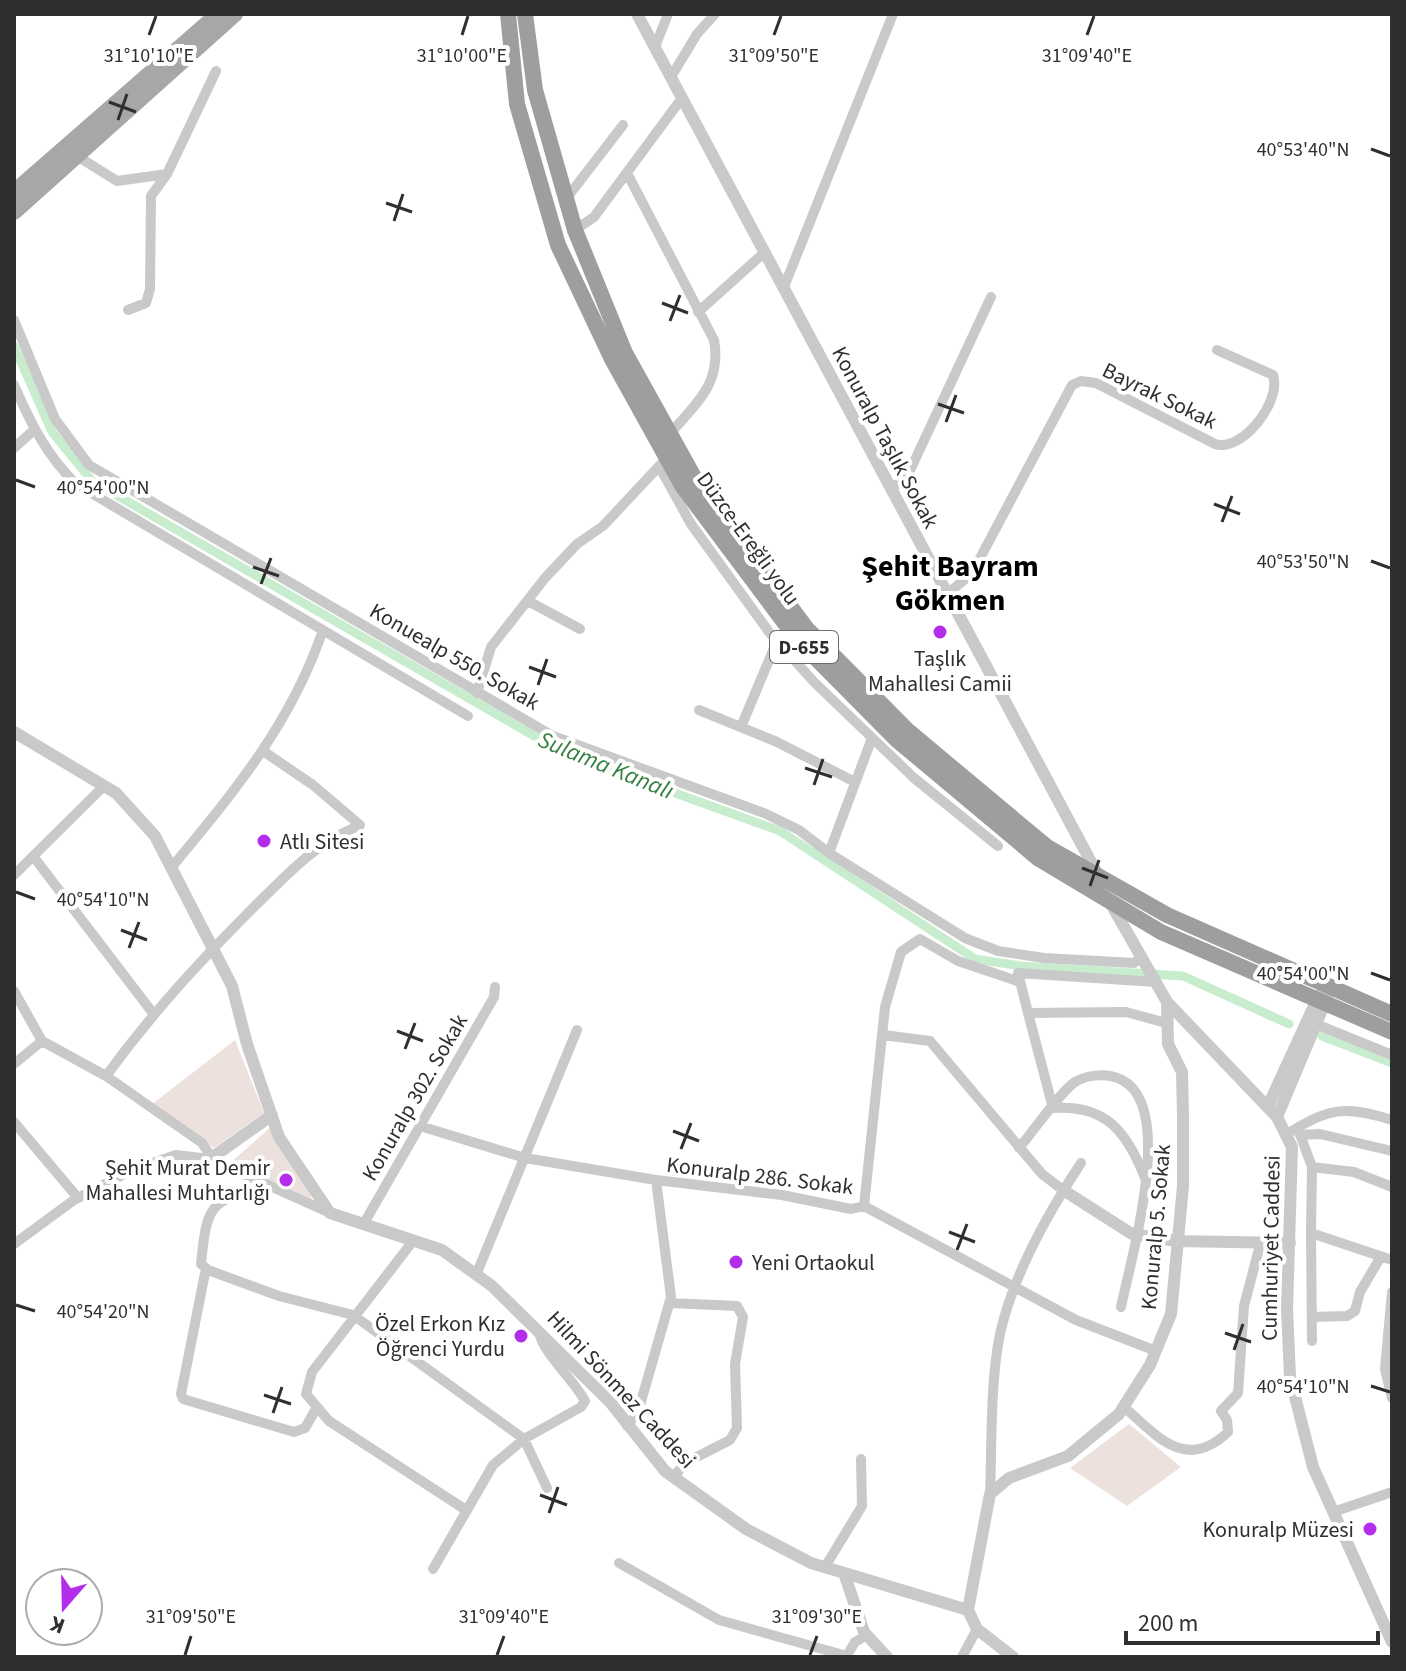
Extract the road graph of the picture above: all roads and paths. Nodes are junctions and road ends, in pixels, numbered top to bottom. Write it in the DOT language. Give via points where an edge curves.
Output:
graph roads {
  1 [pos="218,14"];
  2 [pos="235,14"];
  3 [pos="508,14"];
  4 [pos="525,14"];
  5 [pos="637,14"];
  6 [pos="668,14"];
  7 [pos="715,14"];
  8 [pos="893,14"];
  9 [pos="655,47"];
  10 [pos="216,71"];
  11 [pos="671,77"];
  12 [pos="682,98"];
  13 [pos="623,125"];
  14 [pos="77,156"];
  15 [pos="627,173"];
  16 [pos="167,174"];
  17 [pos="14,192"];
  18 [pos="566,199"];
  19 [pos="14,212"];
  20 [pos="575,230"];
  21 [pos="765,252"];
  22 [pos="784,287"];
  23 [pos="991,297"];
  24 [pos="128,310"];
  25 [pos="698,312"];
  26 [pos="14,320"];
  27 [pos="1217,350"];
  28 [pos="14,385"];
  29 [pos="34,430"];
  30 [pos="670,434"];
  31 [pos="14,448"];
  32 [pos="663,462"];
  33 [pos="891,488"];
  34 [pos="947,594"];
  35 [pos="528,601"];
  36 [pos="580,629"];
  37 [pos="323,630"];
  38 [pos="777,641"];
  39 [pos="477,693"];
  40 [pos="699,710"];
  41 [pos="468,716"];
  42 [pos="741,727"];
  43 [pos="14,732"];
  44 [pos="872,738"];
  45 [pos="263,751"];
  46 [pos="855,782"];
  47 [pos="104,786"];
  48 [pos="998,846"];
  49 [pos="829,853"];
  50 [pos="33,856"];
  51 [pos="171,868"];
  52 [pos="14,875"];
  53 [pos="1100,879"];
  54 [pos="1110,902"];
  55 [pos="212,948"];
  56 [pos="1143,958"];
  57 [pos="1020,982"];
  58 [pos="1156,982"];
  59 [pos="495,987"];
  60 [pos="14,991"];
  61 [pos="1322,997"];
  62 [pos="1167,1002"];
  63 [pos="152,1012"];
  64 [pos="1028,1013"];
  65 [pos="1392,1014"];
  66 [pos="1166,1023"];
  67 [pos="1318,1025"];
  68 [pos="577,1030"];
  69 [pos="1392,1032"];
  70 [pos="883,1035"];
  71 [pos="42,1041"];
  72 [pos="1392,1055"];
  73 [pos="14,1064"];
  74 [pos="106,1076"];
  75 [pos="1268,1106"];
  76 [pos="1053,1108"];
  77 [pos="272,1115"];
  78 [pos="1277,1117"];
  79 [pos="1392,1120"];
  80 [pos="14,1122"];
  81 [pos="420,1126"];
  82 [pos="1294,1132"];
  83 [pos="1019,1148"];
  84 [pos="1392,1151"];
  85 [pos="211,1158"];
  86 [pos="525,1158"];
  87 [pos="1081,1163"];
  88 [pos="1312,1167"];
  89 [pos="1145,1179"];
  90 [pos="656,1180"];
  91 [pos="266,1187"];
  92 [pos="1392,1187"];
  93 [pos="1063,1190"];
  94 [pos="78,1198"];
  95 [pos="864,1206"];
  96 [pos="330,1213"];
  97 [pos="363,1225"];
  98 [pos="1311,1233"];
  99 [pos="1135,1234"];
  100 [pos="413,1241"];
  101 [pos="1176,1241"];
  102 [pos="1290,1243"];
  103 [pos="14,1244"];
  104 [pos="1260,1245"];
  105 [pos="1386,1259"];
  106 [pos="206,1268"];
  107 [pos="476,1275"];
  108 [pos="1016,1287"];
  109 [pos="1392,1292"];
  110 [pos="670,1303"];
  111 [pos="1121,1307"];
  112 [pos="353,1315"];
  113 [pos="1312,1317"];
  114 [pos="538,1329"];
  115 [pos="1389,1336"];
  116 [pos="1312,1341"];
  117 [pos="1156,1351"];
  118 [pos="1392,1398"];
  119 [pos="317,1407"];
  120 [pos="1124,1407"];
  121 [pos="627,1426"];
  122 [pos="524,1439"];
  123 [pos="861,1459"];
  124 [pos="674,1478"];
  125 [pos="547,1488"];
  126 [pos="1392,1492"];
  127 [pos="990,1494"];
  128 [pos="466,1510"];
  129 [pos="1333,1512"];
  130 [pos="619,1563"];
  131 [pos="825,1567"];
  132 [pos="433,1569"];
  133 [pos="844,1573"];
  134 [pos="968,1610"];
  135 [pos="977,1629"];
  136 [pos="867,1635"];
  137 [pos="1392,1642"];
  138 [pos="846,1656"];
  139 [pos="887,1657"];
  140 [pos="962,1657"];
  141 [pos="1013,1657"];
  1 -- 17 [label="main road"];
  2 -- 14 [label="main road"];
  3 -- 32 [label="highway, Düzce-Ereğli yolu / D-655" via="517,104 558,245"];
  4 -- 18 [label="highway, Düzce-Ereğli yolu" via="535,90"];
  5 -- 9 [label="street, Konuralp Taşlık Sokak"];
  6 -- 9 [label="street"];
  7 -- 11 [label="street"];
  8 -- 22 [label="street"];
  9 -- 11 [label="street, Konuralp Taşlık Sokak"];
  10 -- 16 [label="street"];
  11 -- 12 [label="street, Konuralp Taşlık Sokak"];
  12 -- 15 [label="street"];
  12 -- 21 [label="street, Konuralp Taşlık Sokak"];
  13 -- 18 [label="street"];
  14 -- 16 [label="street" via="117,181"];
  14 -- 19 [label="main road"];
  15 -- 20 [label="street" via="594,217"];
  15 -- 25 [label="street"];
  16 -- 24 [label="street" via="151,196 146,303"];
  18 -- 20 [label="highway, Düzce-Ereğli yolu"];
  20 -- 30 [label="highway, Düzce-Ereğli yolu" via="625,353"];
  21 -- 22 [label="street, Konuralp Taşlık Sokak"];
  21 -- 25 [label="street"];
  22 -- 33 [label="street, Konuralp Taşlık Sokak"];
  23 -- 33 [label="street" via="906,479"];
  25 -- 30 [label="street" via="714,340 718,364 709,386"];
  26 -- 39 [label="street, Konuealp 550. Sokak" via="55,419 89,465"];
  27 -- 34 [label="street, Bayrak Sokak" via="1273,375 1276,384 1271,402 1236,444 1215,444 1096,383 1072,385 978,562"];
  28 -- 29 [label="street"];
  29 -- 31 [label="street"];
  29 -- 37 [label="street" via="76,484"];
  30 -- 53 [label="highway, Düzce-Ereğli yolu" via="695,479 807,629 907,730 1047,847"];
  32 -- 35 [label="street" via="603,526 563,558"];
  32 -- 38 [label="street" via="691,524"];
  32 -- 54 [label="highway, Düzce-Ereğli yolu / D-655" via="796,638 897,740 1039,859"];
  33 -- 34 [label="street, Konuralp Taşlık Sokak"];
  34 -- 53 [label="street, Konuralp Taşlık Sokak"];
  35 -- 36 [label="street"];
  35 -- 39 [label="street" via="491,647"];
  37 -- 41 [label="street"];
  37 -- 45 [label="street" via="312,664"];
  38 -- 42 [label="street"];
  38 -- 44 [label="street"];
  39 -- 49 [label="street, Konuealp 550. Sokak" via="553,736 764,813"];
  40 -- 42 [label="street"];
  42 -- 46 [label="street"];
  43 -- 47 [label="street"];
  44 -- 46 [label="street"];
  44 -- 48 [label="street"];
  45 -- 51 [label="street"];
  45 -- 55 [label="street" via="360,825 318,845"];
  46 -- 49 [label="street"];
  47 -- 50 [label="street"];
  47 -- 51 [label="street" via="155,836"];
  49 -- 56 [label="street, Konuealp 550. Sokak" via="965,938 998,951 1134,963"];
  50 -- 52 [label="street"];
  50 -- 63 [label="street"];
  51 -- 55 [label="street"];
  53 -- 61 [label="highway, Düzce-Ereğli yolu"];
  54 -- 56 [label="street, Cumhuriyet Caddesi"];
  54 -- 61 [label="highway, Düzce-Ereğli yolu / D-655" via="1161,932"];
  55 -- 63 [label="street"];
  55 -- 77 [label="street" via="232,986"];
  56 -- 58 [label="street, Cumhuriyet Caddesi"];
  57 -- 58 [label="street" via="1018,973"];
  57 -- 64 [label="street"];
  57 -- 70 [label="street, Konuralp 286. Sokak" via="958,961 920,939 901,952"];
  58 -- 62 [label="street, Cumhuriyet Caddesi"];
  59 -- 81 [label="street, Konuralp 302. Sokak"];
  60 -- 71 [label="street"];
  61 -- 65 [label="highway, Düzce-Ereğli yolu"];
  61 -- 67 [label="street"];
  61 -- 69 [label="highway, Düzce-Ereğli yolu / D-655"];
  61 -- 75 [label="street"];
  62 -- 66 [label="street, Konuralp 5. Sokak"];
  62 -- 75 [label="street, Cumhuriyet Caddesi"];
  63 -- 74 [label="street"];
  64 -- 66 [label="street" via="1126,1012"];
  64 -- 76 [label="street"];
  66 -- 101 [label="street, Konuralp 5. Sokak" via="1168,1044 1182,1072 1183,1186"];
  67 -- 72 [label="street"];
  67 -- 78 [label="street"];
  68 -- 86 [label="street"];
  70 -- 83 [label="street" via="930,1041"];
  70 -- 95 [label="street, Konuralp 286. Sokak"];
  71 -- 73 [label="street"];
  71 -- 74 [label="street"];
  74 -- 85 [label="street" via="202,1143"];
  75 -- 78 [label="street, Cumhuriyet Caddesi"];
  76 -- 83 [label="street"];
  76 -- 89 [label="street" via="1093,1110 1112,1123 1134,1150"];
  76 -- 89 [label="street" via="1073,1083 1090,1076 1113,1075 1134,1086 1149,1129"];
  77 -- 85 [label="street"];
  77 -- 96 [label="street" via="279,1137"];
  78 -- 82 [label="street, Cumhuriyet Caddesi"];
  79 -- 82 [label="street" via="1333,1109"];
  80 -- 94 [label="street"];
  81 -- 86 [label="street"];
  81 -- 97 [label="street, Konuralp 302. Sokak"];
  82 -- 84 [label="street"];
  82 -- 88 [label="street"];
  82 -- 102 [label="street, Cumhuriyet Caddesi"];
  83 -- 93 [label="street"];
  85 -- 91 [label="street"];
  85 -- 94 [label="street" via="176,1155 134,1169"];
  86 -- 90 [label="street"];
  86 -- 107 [label="street"];
  87 -- 93 [label="street"];
  88 -- 92 [label="street" via="1354,1172"];
  88 -- 98 [label="street"];
  89 -- 99 [label="street"];
  90 -- 95 [label="street, Konuralp 286. Sokak" via="851,1209"];
  90 -- 110 [label="street, Konuralp 286. Sokak"];
  91 -- 96 [label="street"];
  91 -- 106 [label="street" via="223,1197 211,1209 201,1264"];
  93 -- 99 [label="street"];
  93 -- 108 [label="street"];
  94 -- 103 [label="street"];
  95 -- 108 [label="street"];
  96 -- 97 [label="street, Hilmi Sönmez Caddesi"];
  97 -- 100 [label="street, Hilmi Sönmez Caddesi"];
  98 -- 105 [label="street"];
  98 -- 113 [label="street"];
  99 -- 101 [label="street"];
  99 -- 111 [label="street"];
  100 -- 107 [label="street, Hilmi Sönmez Caddesi" via="442,1250"];
  100 -- 112 [label="street"];
  101 -- 104 [label="street"];
  101 -- 117 [label="street, Konuralp 5. Sokak" via="1171,1314"];
  102 -- 104 [label="street"];
  102 -- 129 [label="street, Cumhuriyet Caddesi" via="1290,1377 1313,1467"];
  104 -- 120 [label="street" via="1244,1306 1238,1393 1221,1411 1228,1432 1213,1447 1193,1453 1164,1442"];
  105 -- 113 [label="street" via="1360,1292 1355,1311"];
  106 -- 112 [label="street" via="279,1296"];
  106 -- 119 [label="street" via="183,1399 294,1432 305,1428"];
  107 -- 114 [label="street, Hilmi Sönmez Caddesi"];
  108 -- 117 [label="street" via="1076,1320"];
  108 -- 127 [label="street" via="1000,1335"];
  109 -- 115 [label="street"];
  110 -- 121 [label="street, Konuralp 286. Sokak" via="638,1412"];
  110 -- 124 [label="street" via="737,1306 743,1317 735,1364 737,1428 730,1440 683,1464"];
  112 -- 119 [label="street" via="312,1372 306,1394"];
  112 -- 122 [label="street"];
  113 -- 116 [label="street"];
  114 -- 121 [label="street, Hilmi Sönmez Caddesi"];
  114 -- 122 [label="street" via="540,1341 585,1401"];
  115 -- 118 [label="street" via="1385,1369"];
  117 -- 120 [label="street, Konuralp 5. Sokak"];
  119 -- 128 [label="street" via="329,1421"];
  120 -- 127 [label="street, Konuralp 5. Sokak" via="1068,1456 1009,1478"];
  121 -- 124 [label="street, Hilmi Sönmez Caddesi"];
  122 -- 125 [label="street"];
  122 -- 128 [label="street" via="493,1465"];
  123 -- 131 [label="street" via="862,1506"];
  124 -- 131 [label="street, Hilmi Sönmez Caddesi" via="746,1529"];
  126 -- 129 [label="street"];
  127 -- 134 [label="street"];
  128 -- 132 [label="street"];
  129 -- 137 [label="street, Cumhuriyet Caddesi"];
  130 -- 138 [label="street" via="719,1620"];
  131 -- 133 [label="street, Hilmi Sönmez Caddesi"];
  133 -- 134 [label="street, Hilmi Sönmez Caddesi"];
  133 -- 136 [label="street"];
  134 -- 135 [label="street"];
  135 -- 140 [label="street"];
  135 -- 141 [label="street"];
  136 -- 138 [label="street"];
  136 -- 139 [label="street"];
}
